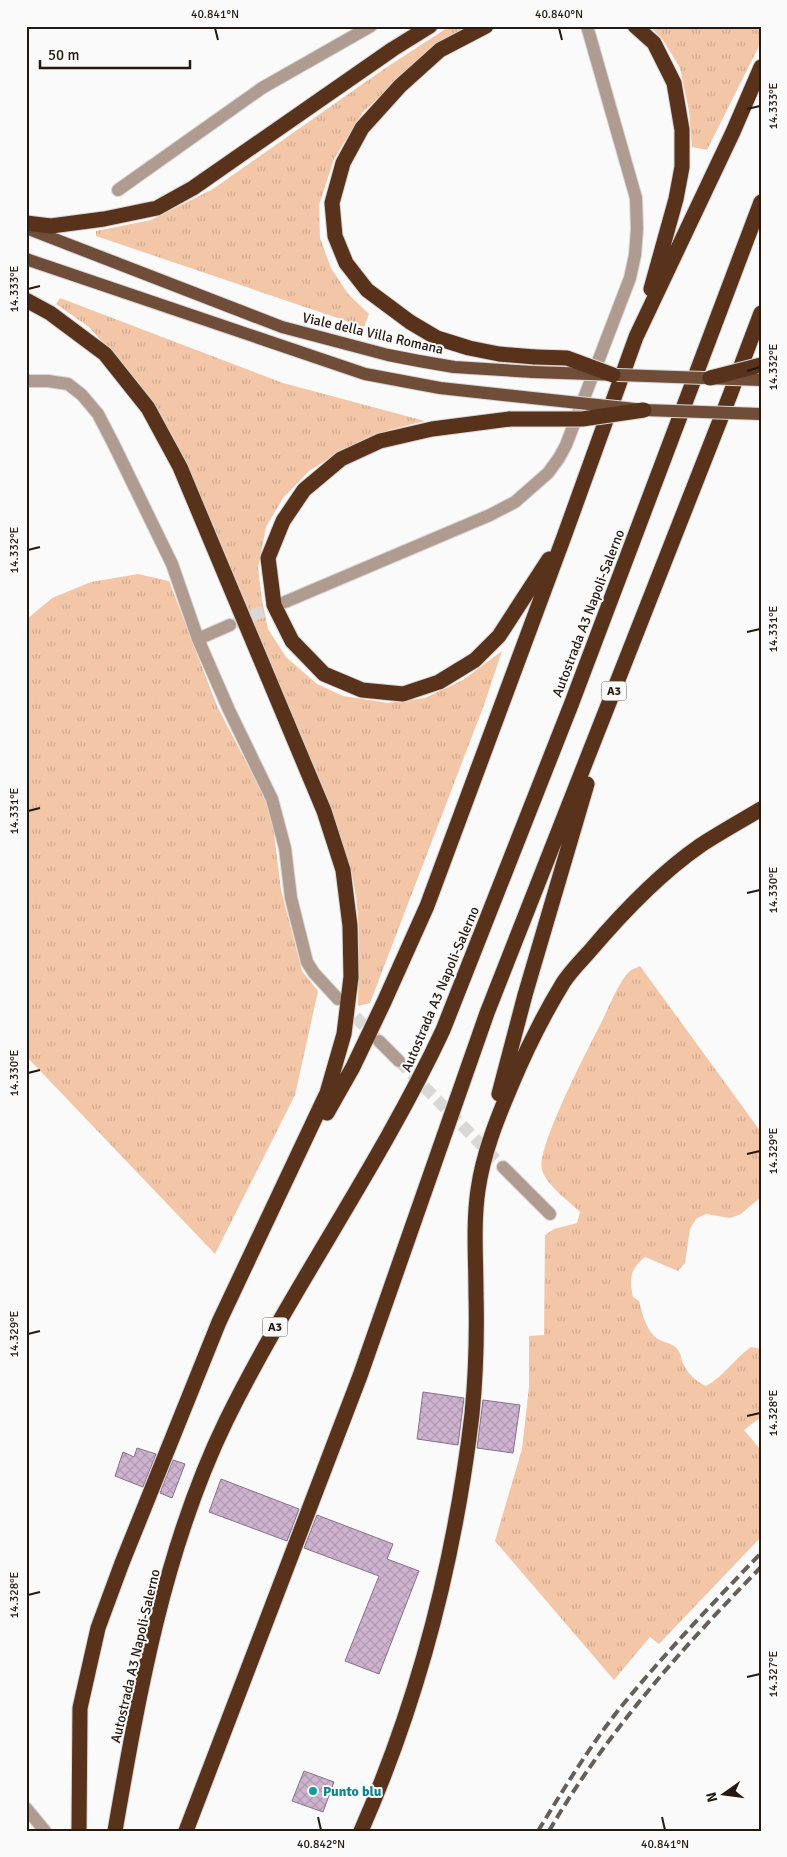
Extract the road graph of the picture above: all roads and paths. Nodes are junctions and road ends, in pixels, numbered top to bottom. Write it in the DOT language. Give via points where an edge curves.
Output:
graph roads {
  1 [pos="371,26"];
  2 [pos="430,26"];
  3 [pos="486,26"];
  4 [pos="587,26"];
  5 [pos="635,26"];
  6 [pos="761,66"];
  7 [pos="118,190"];
  8 [pos="761,202"];
  9 [pos="26,223"];
  10 [pos="26,228"];
  11 [pos="26,260"];
  12 [pos="26,300"];
  13 [pos="761,313"];
  14 [pos="636,337"];
  15 [pos="761,343"];
  16 [pos="761,365"];
  17 [pos="613,375"];
  18 [pos="710,378"];
  19 [pos="761,380"];
  20 [pos="26,381"];
  21 [pos="730,395"];
  22 [pos="644,410"];
  23 [pos="761,414"];
  24 [pos="565,534"];
  25 [pos="285,602"];
  26 [pos="230,625"];
  27 [pos="198,639"];
  28 [pos="615,689"];
  29 [pos="761,809"];
  30 [pos="338,999"];
  31 [pos="379,1041"];
  32 [pos="399,1061"];
  33 [pos="483,1164"];
  34 [pos="504,1166"];
  35 [pos="550,1214"];
  36 [pos="268,1220"];
  37 [pos="375,1798"];
  38 [pos="26,1808"];
  39 [pos="45,1831"];
  40 [pos="79,1831"];
  41 [pos="115,1831"];
  42 [pos="186,1831"];
  43 [pos="361,1831"];
  44 [pos="367,1831"];
  1 -- 7 [label="street" via="262,88"];
  2 -- 9 [label="highway" via="193,188 157,208 60,225"];
  3 -- 17 [label="highway, bridge" via="440,50 400,86 362,128 343,163 332,203 335,236 346,263 367,290 437,338 499,354 567,358"];
  4 -- 25 [label="street" via="636,198 637,229 630,278 566,445 548,473 515,502"];
  5 -- 14 [label="highway" via="654,43 674,83 682,130 682,167 676,199"];
  6 -- 14 [label="highway"];
  8 -- 41 [label="highway, Autostrada A3 Napoli-Salerno / A3" via="571,705 443,1030 393,1127 271,1334 226,1423 191,1504 157,1618"];
  10 -- 17 [label="main road, Viale della Villa Romana, bridge" via="282,326 388,355 454,367"];
  11 -- 22 [label="main road, bridge" via="365,374 440,388"];
  12 -- 36 [label="highway" via="50,313 105,354 148,408 180,467 324,811 343,870 350,926 351,977 344,1034 327,1093"];
  13 -- 21 [label="highway, A3"];
  14 -- 24 [label="highway"];
  15 -- 21 [label="highway"];
  16 -- 18 [label="highway, bridge"];
  17 -- 18 [label="main road, Viale della Villa Romana, bridge"];
  18 -- 19 [label="main road, Viale della Villa Romana, bridge"];
  20 -- 27 [label="street" via="68,384 98,414 172,564"];
  21 -- 28 [label="highway, A3"];
  22 -- 23 [label="main road, bridge"];
  22 -- 24 [label="highway, bridge" via="582,419 510,419 432,429 380,441 341,459 304,490 283,521 268,558 274,605 292,641 324,674 362,690 403,694 439,682 475,660 499,636"];
  24 -- 36 [label="highway" via="426,906 353,1066"];
  26 -- 27 [label="street"];
  27 -- 30 [label="street" via="272,800 285,848 291,898 307,962"];
  28 -- 33 [label="highway, A3" via="525,995"];
  28 -- 42 [label="highway, A3" via="487,1013 356,1385"];
  29 -- 33 [label="highway, A3" via="666,872 613,924 565,980 528,1046 499,1115"];
  31 -- 32 [label="street"];
  33 -- 37 [label="highway, A3" via="475,1217 476,1372 462,1486 433,1628"];
  34 -- 35 [label="street"];
  36 -- 40 [label="highway" via="215,1330 98,1628 80,1708"];
  37 -- 43 [label="highway, A3"];
  37 -- 44 [label="highway"];
  38 -- 39 [label="street"];
}
